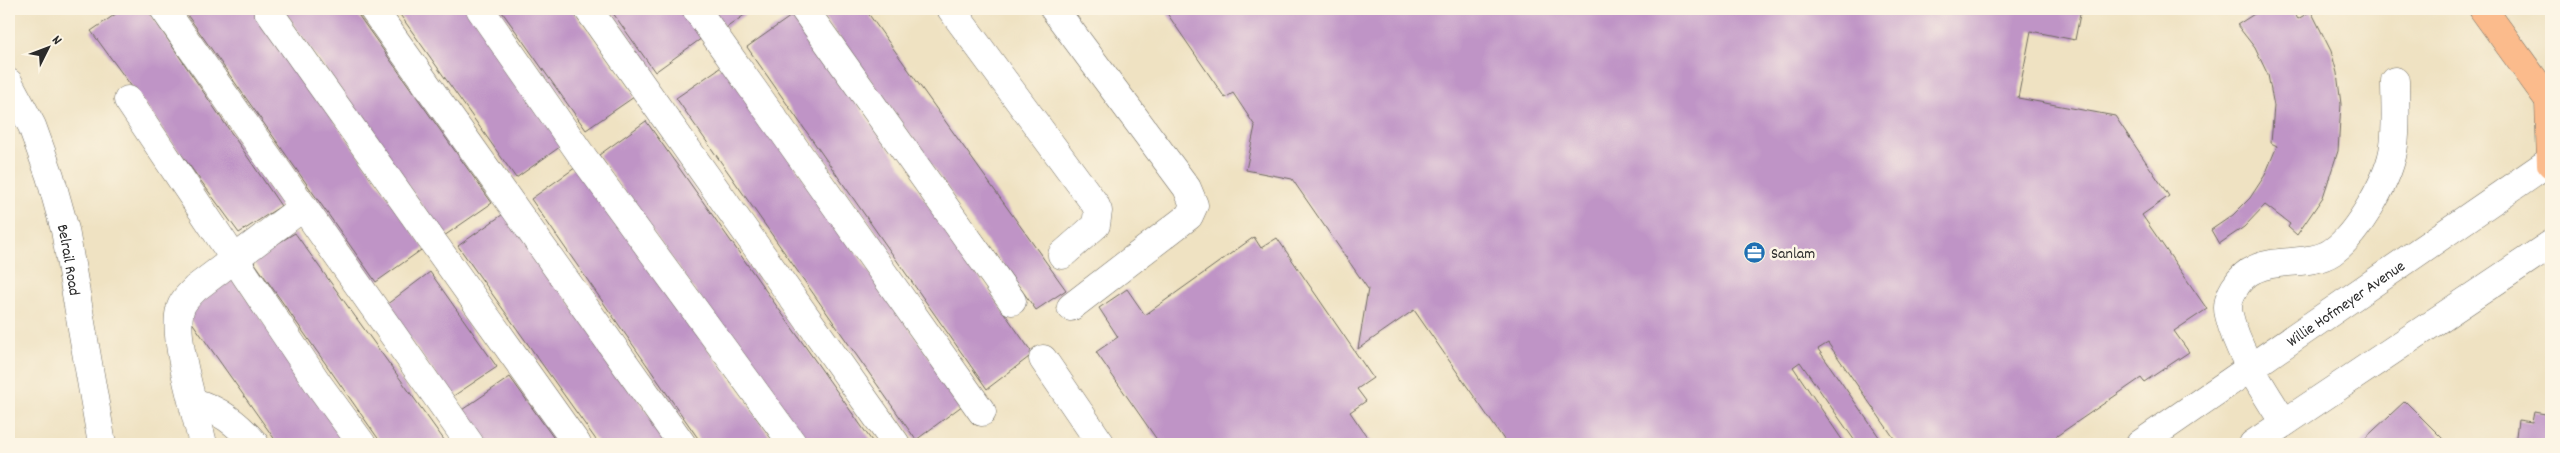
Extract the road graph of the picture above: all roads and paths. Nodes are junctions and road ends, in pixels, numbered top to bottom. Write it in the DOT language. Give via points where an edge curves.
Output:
graph roads {
  1 [pos="164,9"];
  2 [pos="267,9"];
  3 [pos="373,9"];
  4 [pos="480,9"];
  5 [pos="588,9"];
  6 [pos="696,9"];
  7 [pos="804,9"];
  8 [pos="951,9"];
  9 [pos="1054,9"];
  10 [pos="2483,9"];
  11 [pos="2395,80"];
  12 [pos="9,82"];
  13 [pos="128,100"];
  14 [pos="2550,103"];
  15 [pos="2551,162"];
  16 [pos="303,207"];
  17 [pos="2551,244"];
  18 [pos="1062,255"];
  19 [pos="235,258"];
  20 [pos="1012,301"];
  21 [pos="1071,307"];
  22 [pos="1043,359"];
  23 [pos="2251,367"];
  24 [pos="193,402"];
  25 [pos="982,412"];
  26 [pos="2284,423"];
  27 [pos="102,444"];
  28 [pos="203,444"];
  29 [pos="255,444"];
  30 [pos="362,444"];
  31 [pos="470,444"];
  32 [pos="577,444"];
  33 [pos="682,444"];
  34 [pos="793,444"];
  35 [pos="896,444"];
  36 [pos="1102,444"];
  37 [pos="2140,444"];
  38 [pos="2253,444"];
  1 -- 16 [label="street"];
  2 -- 32 [label="street"];
  3 -- 33 [label="street"];
  4 -- 34 [label="street" via="580,153"];
  5 -- 35 [label="street"];
  6 -- 25 [label="street"];
  7 -- 20 [label="street"];
  8 -- 18 [label="street" via="1095,204 1098,211 1096,225"];
  9 -- 21 [label="street" via="1187,188 1194,205 1189,216"];
  10 -- 14 [label="main road"];
  11 -- 23 [label="street" via="2394,145 2390,166 2342,244 2331,253 2254,269 2233,290 2228,314"];
  12 -- 27 [label="street, Belrail Road" via="32,126 65,230"];
  13 -- 19 [label="street"];
  14 -- 15 [label="main road"];
  15 -- 23 [label="street, Willie Hofmeyer Avenue"];
  16 -- 19 [label="street"];
  16 -- 31 [label="street"];
  17 -- 26 [label="street"];
  19 -- 24 [label="street" via="196,288 184,300 180,310 181,347"];
  19 -- 30 [label="street"];
  22 -- 36 [label="street"];
  23 -- 26 [label="street"];
  23 -- 37 [label="street, Willie Hofmeyer Avenue"];
  24 -- 28 [label="street"];
  24 -- 29 [label="street" via="214,409 229,419"];
  26 -- 38 [label="street"];
}
